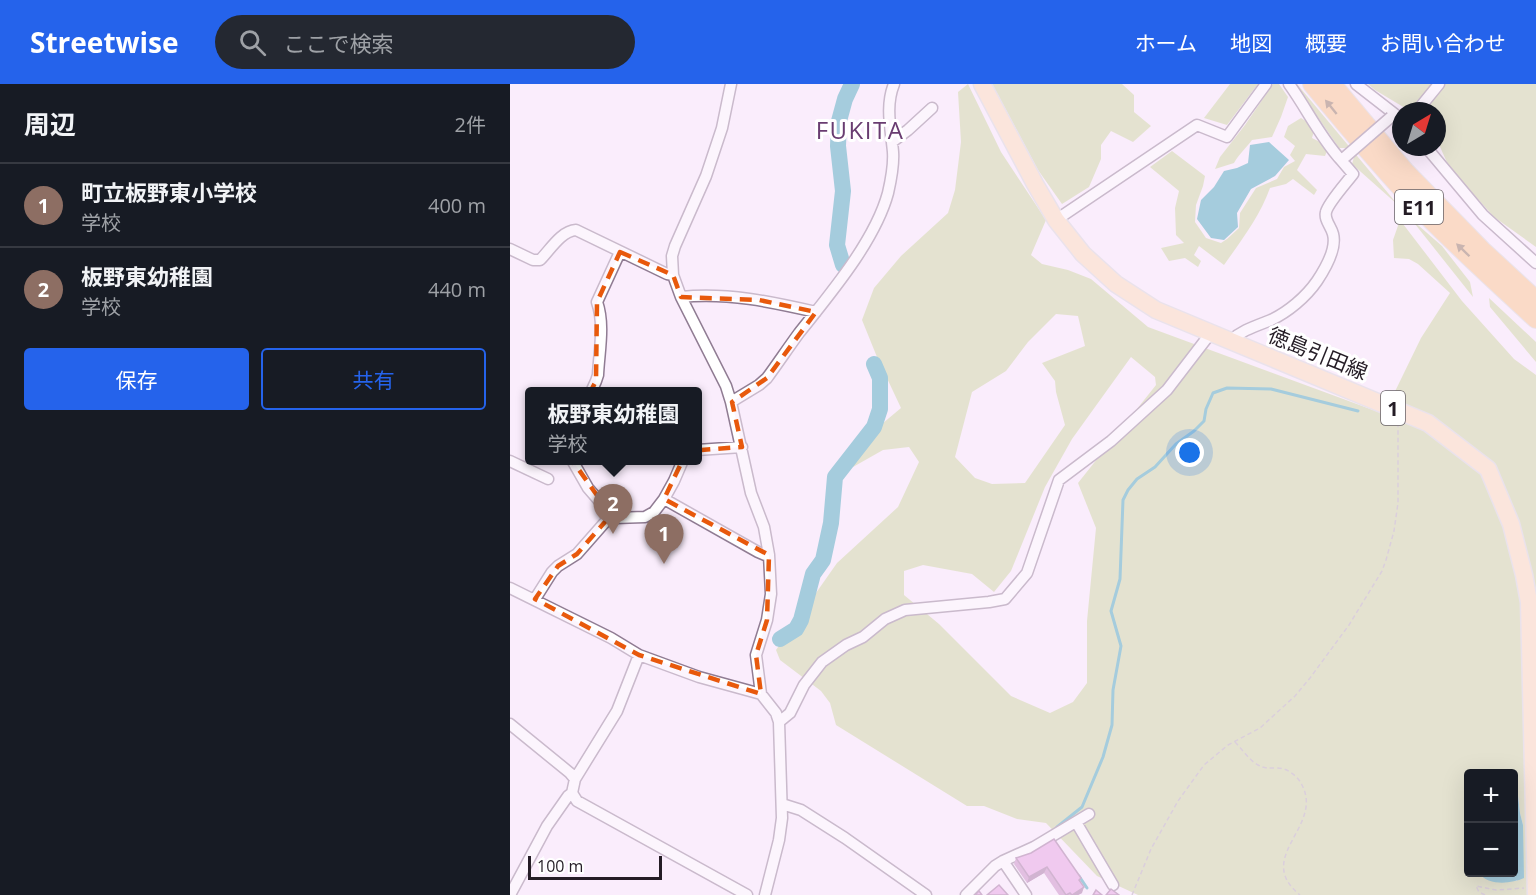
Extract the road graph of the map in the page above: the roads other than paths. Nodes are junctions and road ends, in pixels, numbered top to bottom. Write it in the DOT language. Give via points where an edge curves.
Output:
graph roads {
  1 [pos="730,84"];
  2 [pos="894,84"];
  3 [pos="982,84"];
  4 [pos="1266,84"];
  5 [pos="1289,84"];
  6 [pos="1312,84"];
  7 [pos="1332,84"];
  8 [pos="1356,84"];
  9 [pos="1439,84"];
  10 [pos="1424,102"];
  11 [pos="932,108"];
  12 [pos="1392,114"];
  13 [pos="1392,120"];
  14 [pos="892,142"];
  15 [pos="1434,156"];
  16 [pos="1343,158"];
  17 [pos="1056,220"];
  18 [pos="510,249"];
  19 [pos="620,252"];
  20 [pos="1536,263"];
  21 [pos="673,275"];
  22 [pos="1494,281"];
  23 [pos="681,297"];
  24 [pos="1536,300"];
  25 [pos="816,312"];
  26 [pos="1536,319"];
  27 [pos="1536,324"];
  28 [pos="1210,334"];
  29 [pos="1230,341"];
  30 [pos="593,387"];
  31 [pos="731,402"];
  32 [pos="742,447"];
  33 [pos="702,450"];
  34 [pos="510,461"];
  35 [pos="575,465"];
  36 [pos="681,465"];
  37 [pos="548,479"];
  38 [pos="664,499"];
  39 [pos="614,518"];
  40 [pos="769,555"];
  41 [pos="510,588"];
  42 [pos="535,599"];
  43 [pos="639,655"];
  44 [pos="761,694"];
  45 [pos="779,722"];
  46 [pos="510,724"];
  47 [pos="575,779"];
  48 [pos="572,793"];
  49 [pos="783,804"];
  50 [pos="1089,814"];
  51 [pos="1076,822"];
  52 [pos="1004,861"];
  53 [pos="1535,881"];
  54 [pos="1113,885"];
  55 [pos="510,895"];
  56 [pos="747,895"];
  57 [pos="765,895"];
  58 [pos="926,895"];
  59 [pos="966,895"];
  60 [pos="1026,895"];
  61 [pos="1536,895"];
  1 -- 21 [label="street" via="722,128 706,176 672,256"];
  2 -- 14 [label="street" via="889,105"];
  3 -- 17 [label="main road, 徳島引田線 / 1"];
  4 -- 17 [label="street" via="1227,137 1197,125"];
  5 -- 16 [label="street" via="1331,149"];
  22 -- 6 [label="highway, E11, one-way" via="1418,206"];
  7 -- 24 [label="highway, E11" via="1405,171"];
  8 -- 12 [label="street"];
  9 -- 10 [label="street"];
  11 -- 14 [label="street"];
  13 -- 16 [label="street, bridge"];
  14 -- 25 [label="street" via="893,168 882,212 843,277"];
  15 -- 20 [label="street" via="1483,215"];
  16 -- 29 [label="street" via="1353,174 1326,212 1334,247 1316,282 1300,300 1274,318 1239,332"];
  17 -- 28 [label="main road, 徳島引田線 / 1" via="1083,254 1116,284 1156,310"];
  18 -- 19 [label="street" via="540,260 569,231 576,231"];
  19 -- 21 [label="street"];
  19 -- 30 [label="street" via="597,302 601,323"];
  21 -- 23 [label="street"];
  22 -- 26 [label="highway, E11"];
  22 -- 27 [label="highway"];
  23 -- 25 [label="street" via="759,300"];
  23 -- 31 [label="street"];
  25 -- 31 [label="street" via="766,378"];
  28 -- 29 [label="main road, 徳島引田線 / 1"];
  28 -- 45 [label="street" via="1167,390 1111,441 1059,480 1027,573 1005,599 905,610 885,619 863,638 822,662 804,685 790,713"];
  29 -- 53 [label="main road, 徳島引田線 / 1" via="1428,423 1488,469 1511,524 1529,602"];
  31 -- 32 [label="street"];
  32 -- 33 [label="street"];
  32 -- 40 [label="street"];
  34 -- 37 [label="street"];
  35 -- 39 [label="street" via="588,488"];
  36 -- 38 [label="street"];
  38 -- 39 [label="street" via="645,517"];
  38 -- 40 [label="street"];
  39 -- 42 [label="street" via="552,572"];
  40 -- 44 [label="street" via="771,594 756,655"];
  41 -- 42 [label="street"];
  42 -- 43 [label="street"];
  43 -- 44 [label="street"];
  43 -- 47 [label="street" via="617,711"];
  44 -- 45 [label="street"];
  45 -- 49 [label="street"];
  46 -- 47 [label="street"];
  47 -- 48 [label="street"];
  48 -- 55 [label="street" via="548,826"];
  48 -- 56 [label="street" via="577,801"];
  49 -- 57 [label="street" via="779,840"];
  49 -- 58 [label="street" via="801,810 845,838"];
  50 -- 51 [label="street"];
  51 -- 52 [label="street"];
  51 -- 54 [label="street"];
  52 -- 59 [label="street"];
  52 -- 60 [label="street"];
  53 -- 61 [label="main road, 徳島引田線 / 1"];
}
